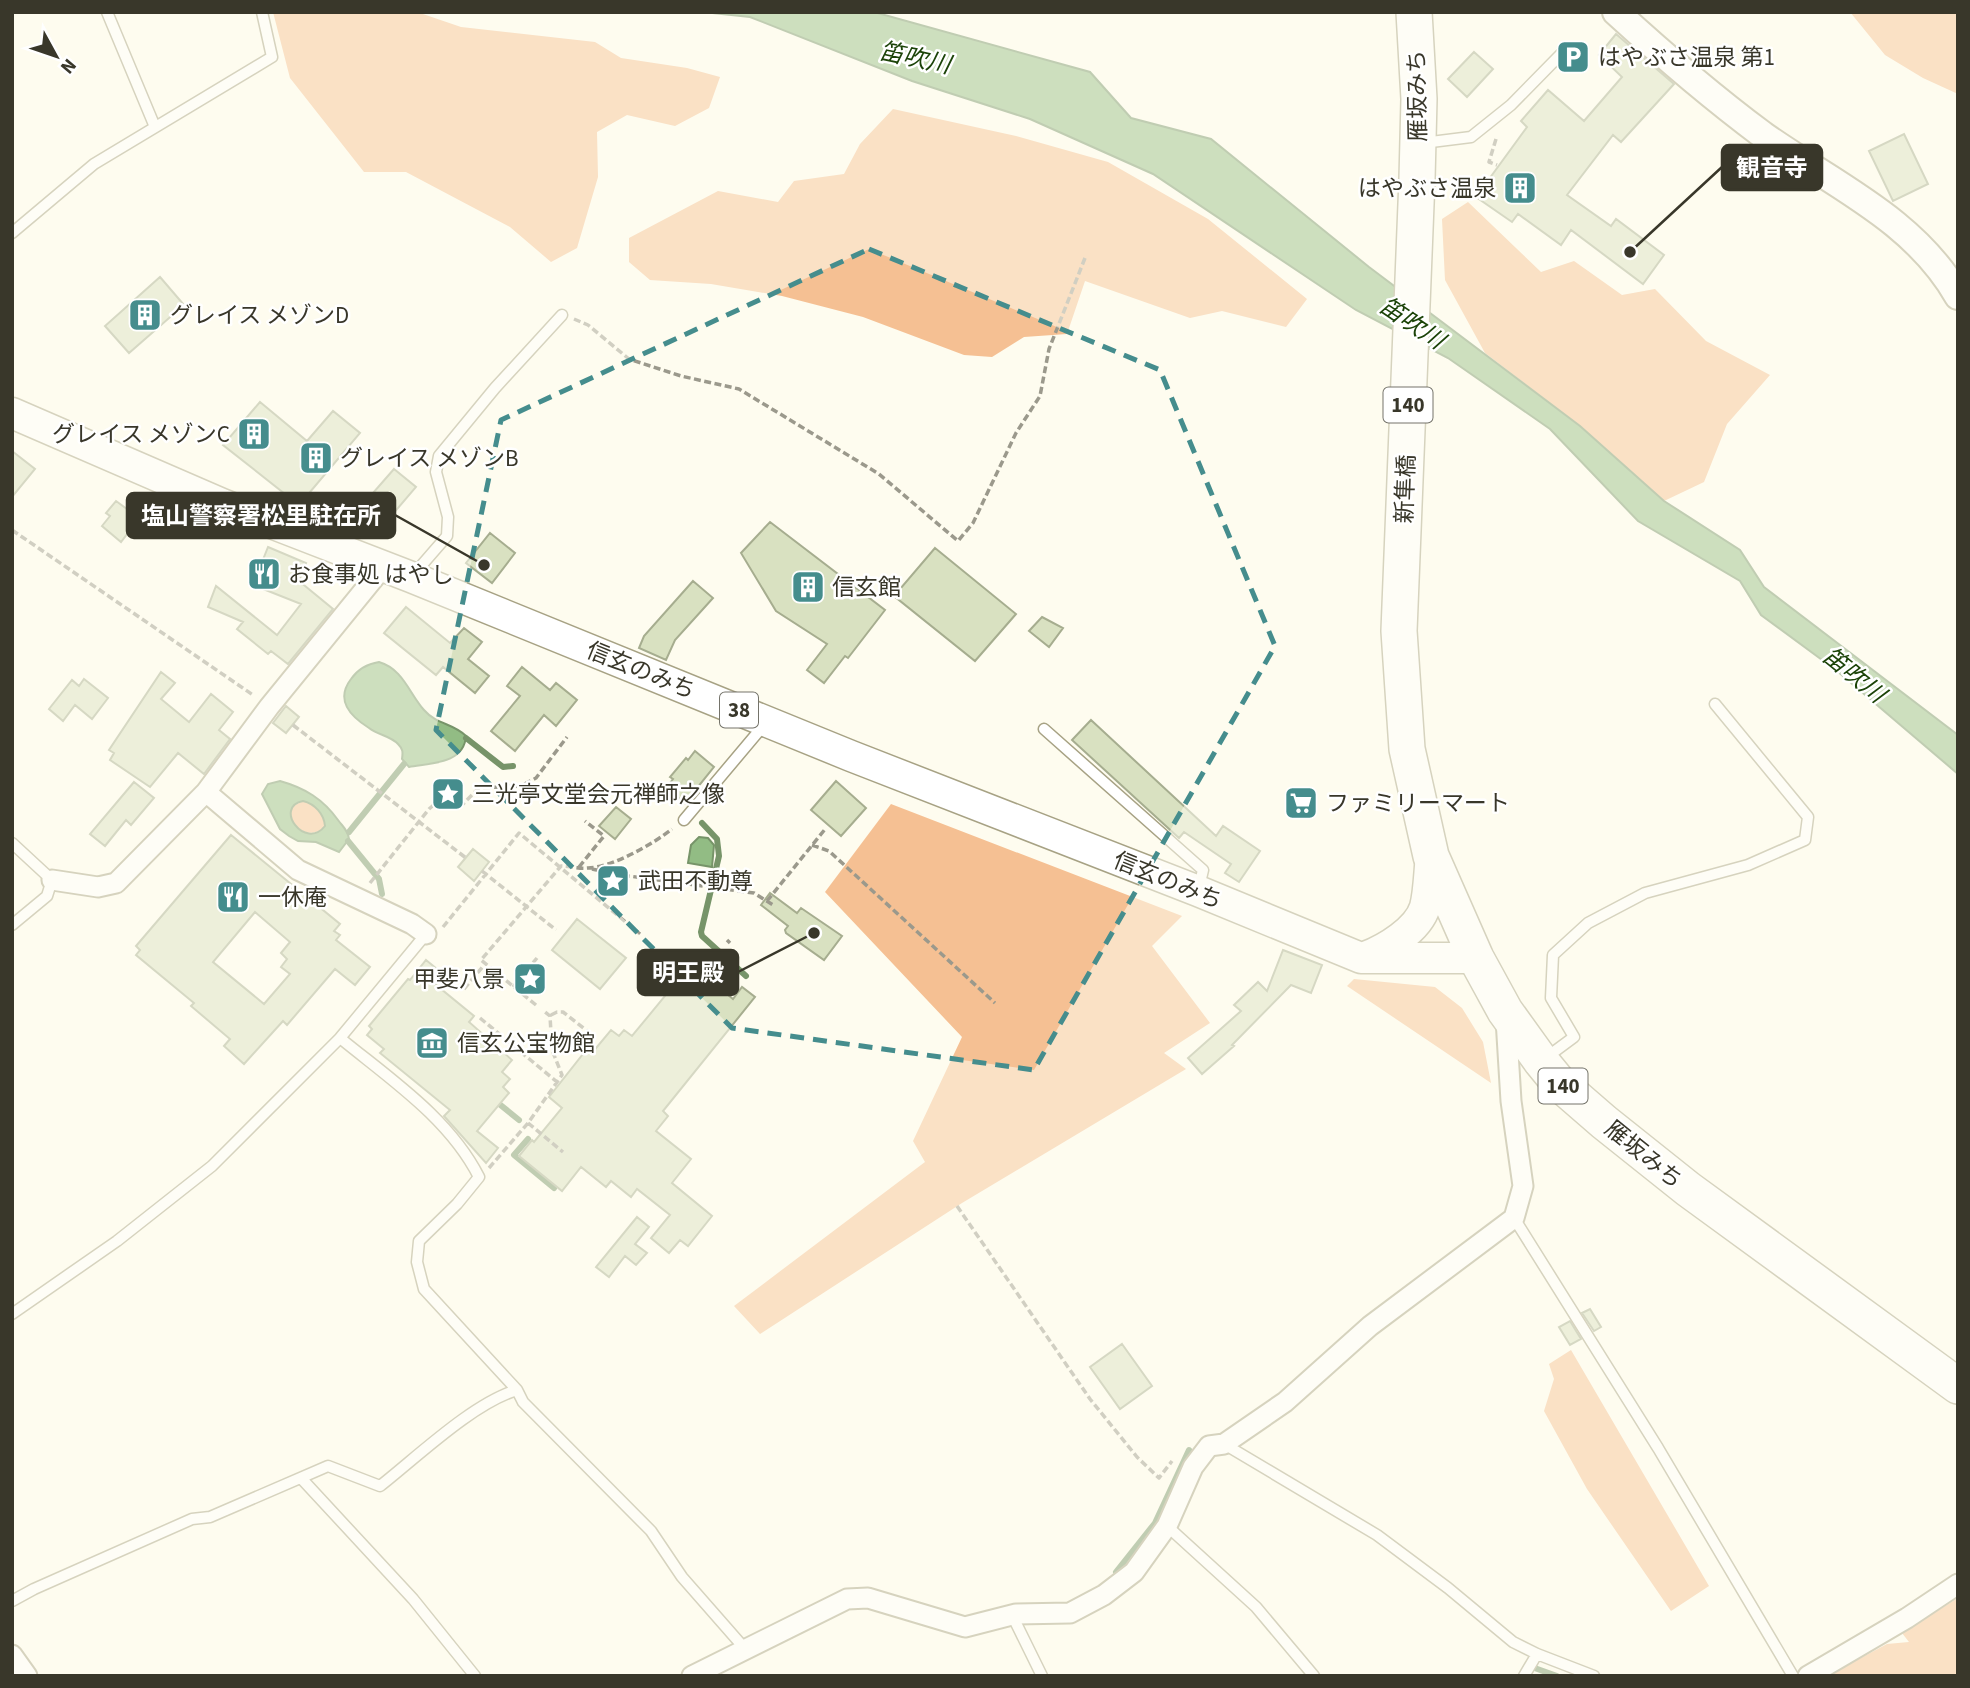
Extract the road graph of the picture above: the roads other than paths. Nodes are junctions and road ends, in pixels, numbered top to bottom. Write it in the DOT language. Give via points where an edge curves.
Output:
graph roads {
  1 [pos="107,12"];
  2 [pos="262,12"];
  3 [pos="1414,12"];
  4 [pos="1616,12"];
  5 [pos="1563,52"];
  6 [pos="155,127"];
  7 [pos="1418,143"];
  8 [pos="1418,179"];
  9 [pos="12,233"];
  10 [pos="1958,296"];
  11 [pos="562,315"];
  12 [pos="12,413"];
  13 [pos="383,567"];
  14 [pos="411,577"];
  15 [pos="1399,631"];
  16 [pos="1715,704"];
  17 [pos="767,722"];
  18 [pos="1044,729"];
  19 [pos="206,792"];
  20 [pos="684,820"];
  21 [pos="12,843"];
  22 [pos="1431,856"];
  23 [pos="52,880"];
  24 [pos="1198,891"];
  25 [pos="12,925"];
  26 [pos="426,934"];
  27 [pos="1361,958"];
  28 [pos="1476,958"];
  29 [pos="1505,1011"];
  30 [pos="340,1038"];
  31 [pos="1541,1061"];
  32 [pos="1514,1219"];
  33 [pos="12,1314"];
  34 [pos="1952,1376"];
  35 [pos="517,1390"];
  36 [pos="1216,1445"];
  37 [pos="301,1478"];
  38 [pos="1167,1526"];
  39 [pos="1958,1584"];
  40 [pos="12,1601"];
  41 [pos="1012,1615"];
  42 [pos="746,1650"];
  43 [pos="1537,1654"];
  44 [pos="12,1655"];
  45 [pos="26,1676"];
  46 [pos="475,1676"];
  47 [pos="692,1676"];
  48 [pos="1042,1676"];
  49 [pos="1314,1676"];
  50 [pos="1524,1676"];
  51 [pos="1594,1676"];
  52 [pos="1793,1676"];
  53 [pos="1808,1676"];
  1 -- 6 [label="lane"];
  2 -- 6 [label="lane" via="272,57"];
  3 -- 7 [label="highway, 雁坂みち / 140"];
  4 -- 10 [label="street" via="1764,135 1864,199 1910,235"];
  5 -- 7 [label="lane" via="1511,105 1471,137"];
  6 -- 9 [label="lane" via="94,163"];
  7 -- 8 [label="highway, 雁坂みち / 140"];
  8 -- 15 [label="highway, 新隼橋 / 140"];
  11 -- 14 [label="lane" via="439,456 436,472 448,517 447,536"];
  12 -- 13 [label="main road, 信玄のみち / 38" via="222,504"];
  13 -- 14 [label="main road, 信玄のみち / 38"];
  13 -- 19 [label="street"];
  14 -- 17 [label="main road, 信玄のみち / 38"];
  15 -- 22 [label="highway, 雁坂みち / 140" via="1408,750"];
  16 -- 31 [label="lane" via="1808,817 1805,840 1748,865 1645,893 1588,923 1552,955 1551,998 1574,1038"];
  17 -- 20 [label="lane"];
  17 -- 24 [label="main road, 信玄のみち / 38"];
  18 -- 24 [label="lane" via="1203,870"];
  19 -- 23 [label="street" via="116,883 98,887"];
  19 -- 26 [label="street" via="298,870"];
  21 -- 23 [label="lane"];
  22 -- 27 [label="main road" via="1424,909 1408,931 1383,950"];
  22 -- 28 [label="highway, 雁坂みち / 140"];
  23 -- 25 [label="lane" via="47,896"];
  24 -- 27 [label="main road, 信玄のみち / 38"];
  26 -- 30 [label="lane"];
  27 -- 28 [label="main road, 信玄のみち / 38"];
  28 -- 29 [label="highway, 雁坂みち / 140"];
  29 -- 31 [label="highway, 雁坂みち / 140"];
  29 -- 32 [label="street" via="1523,1186"];
  30 -- 33 [label="lane" via="212,1166 117,1241"];
  30 -- 35 [label="lane" via="420,1104 458,1142 480,1177 419,1241 417,1262 424,1289"];
  31 -- 34 [label="highway, 雁坂みち / 140" via="1559,1083 1688,1189"];
  32 -- 36 [label="street" via="1370,1326 1286,1402"];
  32 -- 52 [label="lane" via="1658,1448"];
  35 -- 37 [label="lane" via="482,1406 380,1486 328,1466"];
  35 -- 42 [label="lane" via="523,1402 651,1531 682,1577"];
  36 -- 38 [label="street" via="1193,1467"];
  36 -- 43 [label="lane" via="1377,1535 1513,1642"];
  37 -- 40 [label="lane" via="210,1517 192,1519"];
  37 -- 46 [label="lane" via="413,1599"];
  38 -- 41 [label="street" via="1134,1572 1104,1595 1070,1613"];
  38 -- 49 [label="lane" via="1256,1607"];
  39 -- 53 [label="street"];
  41 -- 42 [label="street" via="965,1627 869,1598 848,1599"];
  41 -- 48 [label="lane"];
  42 -- 47 [label="street"];
  43 -- 50 [label="lane"];
  43 -- 51 [label="lane"];
  44 -- 45 [label="street"];
}
